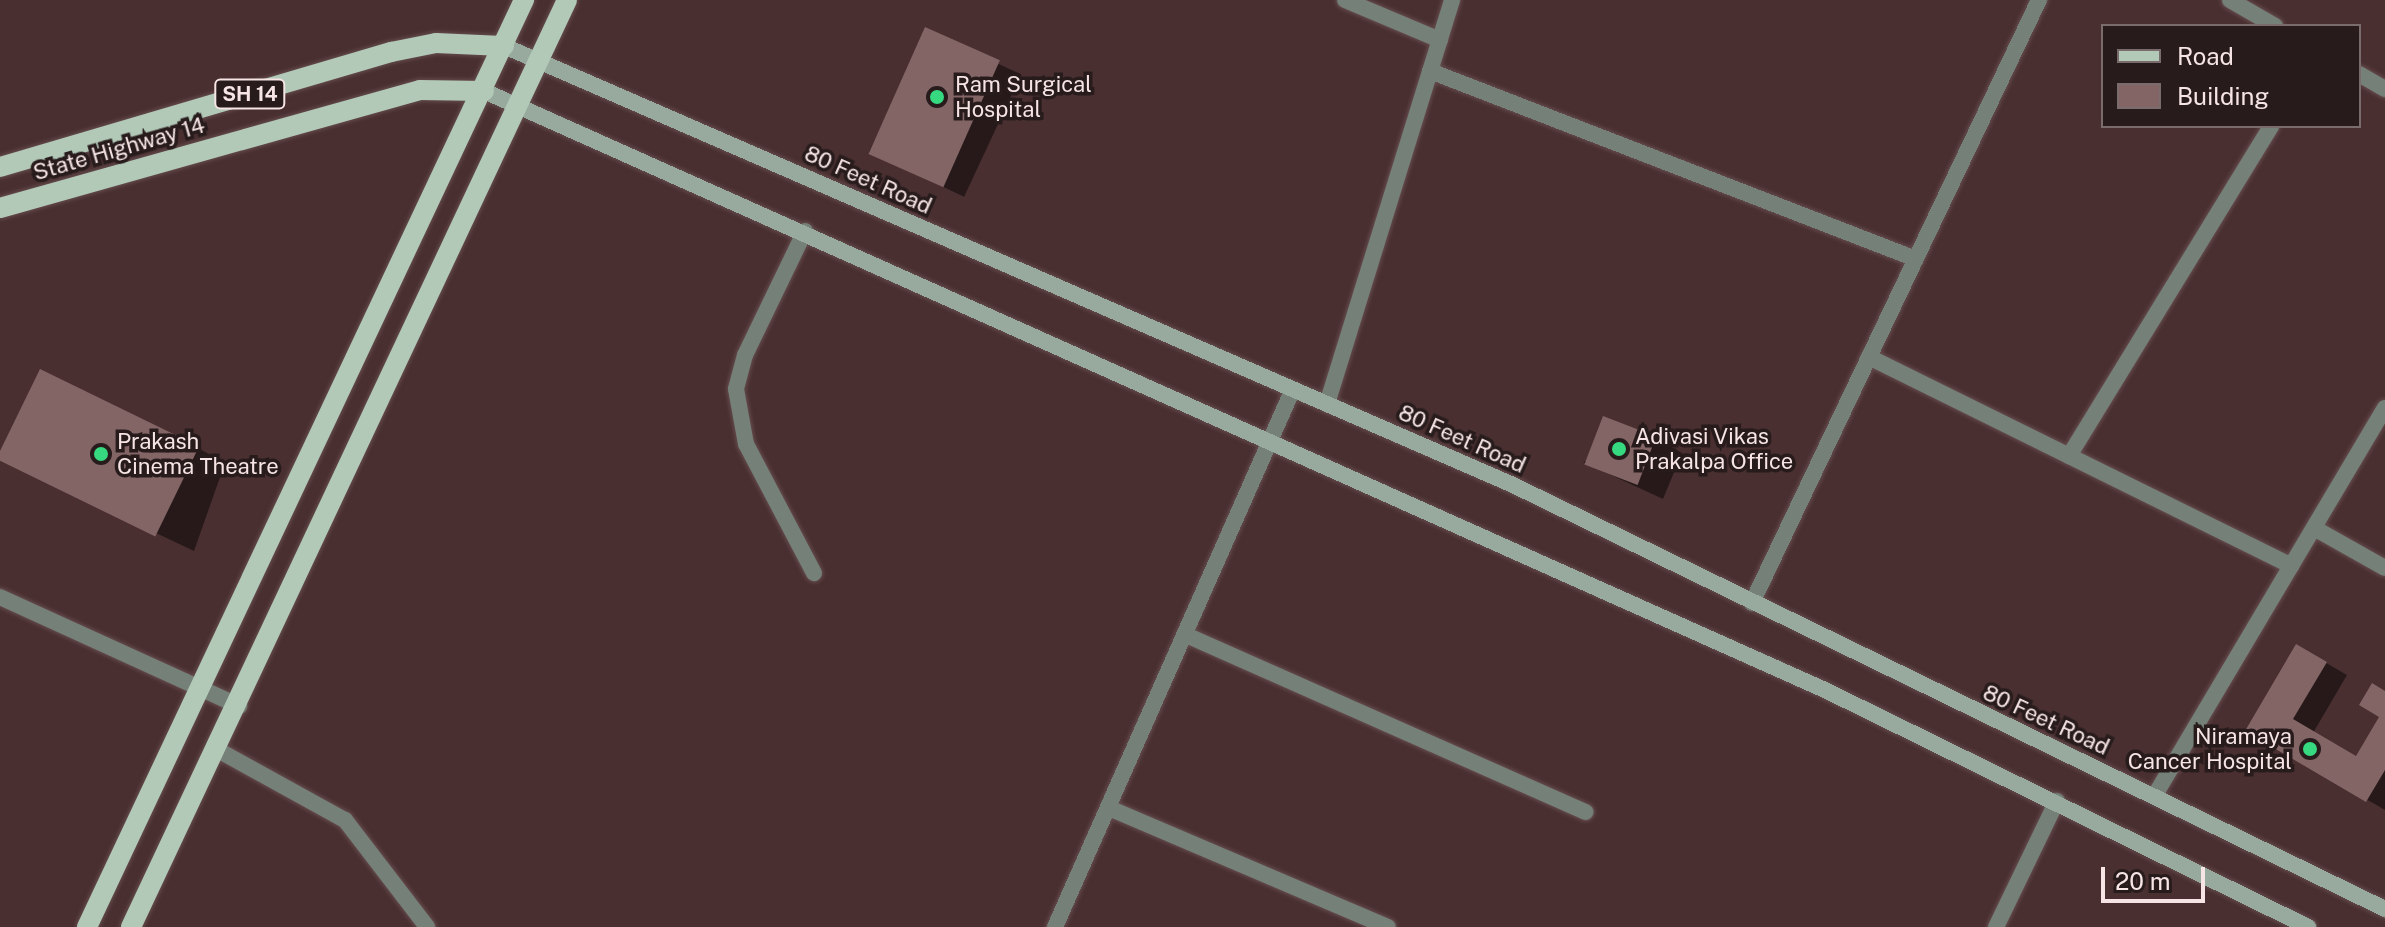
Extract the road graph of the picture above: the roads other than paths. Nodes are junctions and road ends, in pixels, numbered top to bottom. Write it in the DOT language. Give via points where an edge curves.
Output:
graph roads {
  1 [pos="524,0"];
  2 [pos="567,0"];
  3 [pos="1345,0"];
  4 [pos="1452,0"];
  5 [pos="2039,0"];
  6 [pos="2230,0"];
  7 [pos="2272,24"];
  8 [pos="1440,40"];
  9 [pos="504,46"];
  10 [pos="541,62"];
  11 [pos="1430,71"];
  12 [pos="2361,75"];
  13 [pos="2385,89"];
  14 [pos="484,91"];
  15 [pos="522,106"];
  16 [pos="2270,128"];
  17 [pos="0,167"];
  18 [pos="0,208"];
  19 [pos="805,231"];
  20 [pos="1916,259"];
  21 [pos="1869,357"];
  22 [pos="1293,389"];
  23 [pos="1327,404"];
  24 [pos="2385,408"];
  25 [pos="1275,438"];
  26 [pos="2069,456"];
  27 [pos="2314,528"];
  28 [pos="2291,566"];
  29 [pos="2385,568"];
  30 [pos="814,573"];
  31 [pos="0,597"];
  32 [pos="1752,603"];
  33 [pos="1186,635"];
  34 [pos="194,686"];
  35 [pos="239,706"];
  36 [pos="218,750"];
  37 [pos="2155,795"];
  38 [pos="2057,801"];
  39 [pos="1109,808"];
  40 [pos="1586,812"];
  41 [pos="2385,909"];
  42 [pos="87,927"];
  43 [pos="131,927"];
  44 [pos="427,927"];
  45 [pos="1055,927"];
  46 [pos="1388,927"];
  47 [pos="1996,927"];
  48 [pos="2308,927"];
  1 -- 9 [label="main road"];
  2 -- 10 [label="main road"];
  3 -- 8 [label="street"];
  4 -- 8 [label="street"];
  5 -- 20 [label="street"];
  6 -- 7 [label="street"];
  8 -- 11 [label="street"];
  9 -- 10 [label="main road, 80 Feet Road"];
  9 -- 14 [label="main road"];
  9 -- 17 [label="main road, State Highway 14 / SH 14" via="436,43 391,52"];
  10 -- 15 [label="main road"];
  10 -- 22 [label="main road, 80 Feet Road"];
  11 -- 20 [label="street"];
  11 -- 23 [label="street"];
  12 -- 13 [label="street"];
  14 -- 15 [label="main road"];
  14 -- 18 [label="main road, State Highway 14 / SH 14" via="420,90"];
  14 -- 34 [label="main road"];
  15 -- 19 [label="main road"];
  15 -- 35 [label="main road"];
  16 -- 26 [label="street"];
  19 -- 25 [label="main road"];
  19 -- 30 [label="street" via="745,355 736,389 746,444"];
  20 -- 21 [label="street"];
  21 -- 26 [label="street"];
  21 -- 32 [label="street"];
  22 -- 23 [label="main road, 80 Feet Road"];
  22 -- 25 [label="street"];
  23 -- 32 [label="main road, 80 Feet Road" via="1513,485"];
  24 -- 27 [label="street"];
  25 -- 33 [label="street"];
  25 -- 38 [label="main road"];
  26 -- 28 [label="street"];
  27 -- 28 [label="street"];
  27 -- 29 [label="street"];
  28 -- 37 [label="street"];
  31 -- 34 [label="street"];
  32 -- 37 [label="main road, 80 Feet Road"];
  33 -- 39 [label="street"];
  33 -- 40 [label="street"];
  34 -- 35 [label="street"];
  34 -- 42 [label="main road"];
  35 -- 36 [label="main road"];
  36 -- 43 [label="main road"];
  36 -- 44 [label="street" via="315,797 345,820"];
  37 -- 41 [label="main road, 80 Feet Road"];
  38 -- 47 [label="street"];
  38 -- 48 [label="main road"];
  39 -- 45 [label="street"];
  39 -- 46 [label="street"];
}
